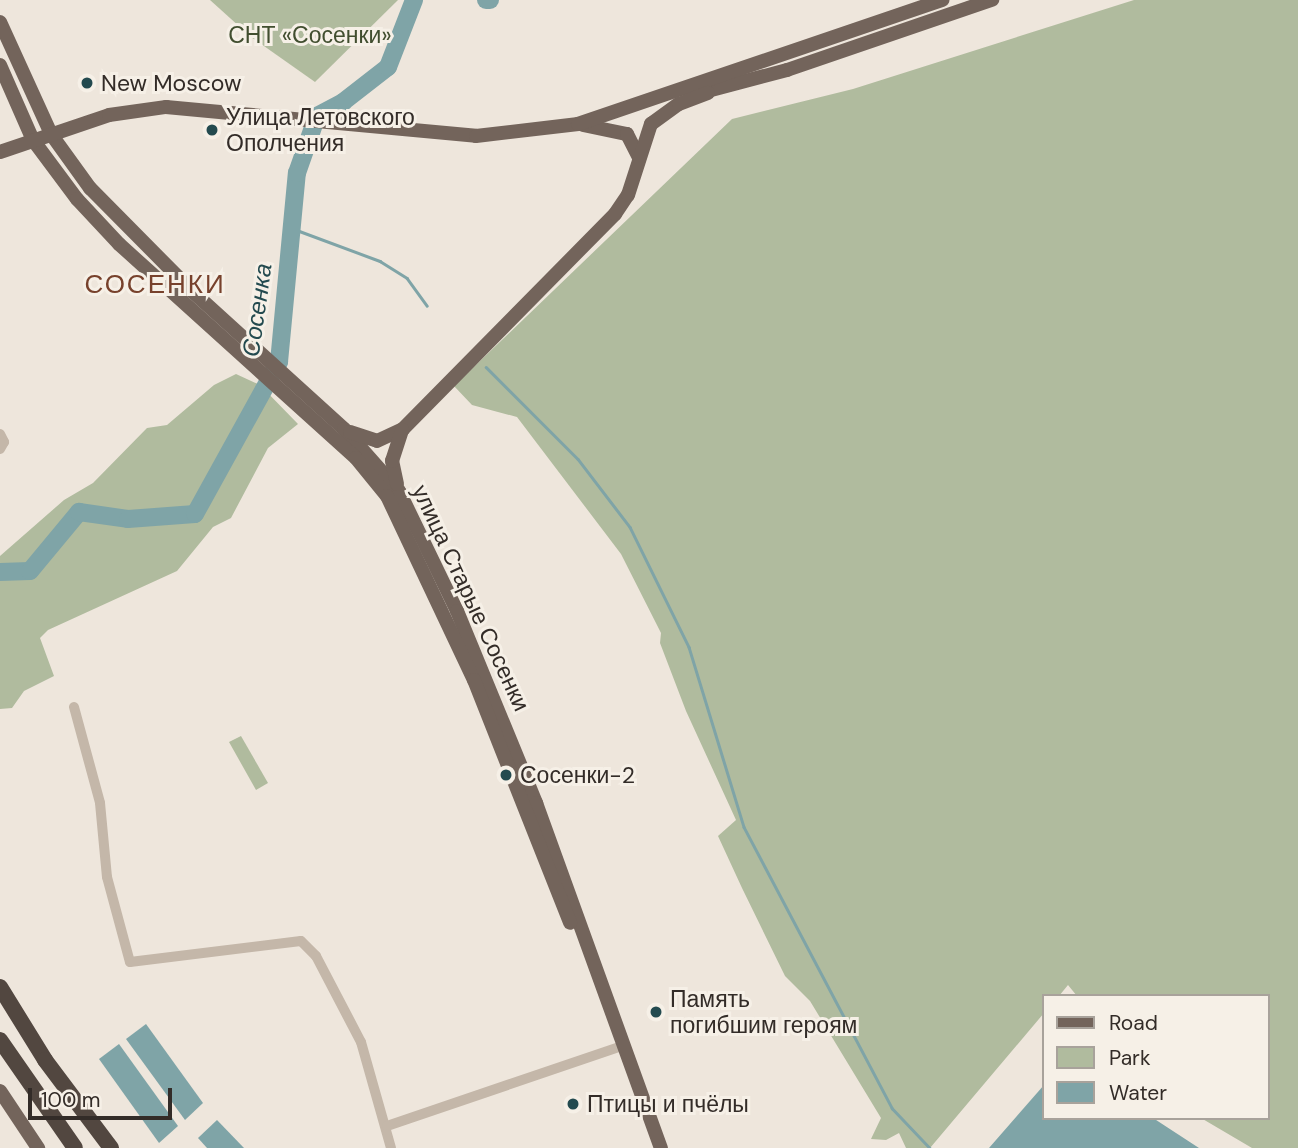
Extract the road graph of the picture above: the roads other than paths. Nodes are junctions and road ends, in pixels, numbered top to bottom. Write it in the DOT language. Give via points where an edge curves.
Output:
graph roads {
  1 [pos="942,0"];
  2 [pos="992,0"];
  3 [pos="0,22"];
  4 [pos="0,65"];
  5 [pos="708,93"];
  6 [pos="660,96"];
  7 [pos="578,124"];
  8 [pos="51,134"];
  9 [pos="33,140"];
  10 [pos="0,152"];
  11 [pos="639,158"];
  12 [pos="236,342"];
  13 [pos="294,393"];
  14 [pos="344,429"];
  15 [pos="403,429"];
  16 [pos="0,434"];
  17 [pos="0,449"];
  18 [pos="399,491"];
  19 [pos="74,707"];
  20 [pos="0,987"];
  21 [pos="0,1040"];
  22 [pos="621,1046"];
  23 [pos="0,1051"];
  24 [pos="23,1077"];
  25 [pos="0,1091"];
  26 [pos="387,1126"];
  27 [pos="38,1148"];
  28 [pos="75,1148"];
  29 [pos="111,1148"];
  30 [pos="391,1148"];
  31 [pos="651,1148"];
  32 [pos="661,1148"];
  1 -- 6 [label="main road"];
  2 -- 5 [label="main road"];
  3 -- 8 [label="main road, улица Старые Сосенки"];
  4 -- 9 [label="main road, улица Старые Сосенки"];
  5 -- 6 [label="main road"];
  5 -- 11 [label="main road" via="661,114 645,135"];
  6 -- 7 [label="main road"];
  7 -- 8 [label="main road" via="476,136 166,107 109,115"];
  7 -- 11 [label="main road" via="627,134"];
  8 -- 9 [label="main road"];
  8 -- 12 [label="main road, улица Старые Сосенки" via="90,188"];
  9 -- 10 [label="main road"];
  9 -- 12 [label="main road, улица Старые Сосенки" via="77,199 119,244"];
  11 -- 15 [label="main road" via="628,195 615,214"];
  12 -- 13 [label="main road, улица Старые Сосенки"];
  13 -- 14 [label="main road, улица Старые Сосенки"];
  13 -- 22 [label="main road, улица Старые Сосенки" via="356,458 396,513 506,756"];
  14 -- 15 [label="main road" via="377,441"];
  14 -- 18 [label="main road, улица Старые Сосенки"];
  15 -- 18 [label="main road" via="392,461"];
  16 -- 17 [label="street" via="4,442"];
  18 -- 22 [label="main road, улица Старые Сосенки" via="457,611 536,803"];
  19 -- 26 [label="street" via="100,803 107,877 130,962 301,941 316,956 361,1042"];
  20 -- 29 [label="highway" via="45,1060"];
  21 -- 24 [label="highway"];
  22 -- 26 [label="street"];
  22 -- 31 [label="main road, улица Старые Сосенки"];
  22 -- 32 [label="main road, улица Старые Сосенки"];
  23 -- 24 [label="main road"];
  24 -- 28 [label="highway"];
  25 -- 27 [label="main road"];
  26 -- 30 [label="street"];
}
